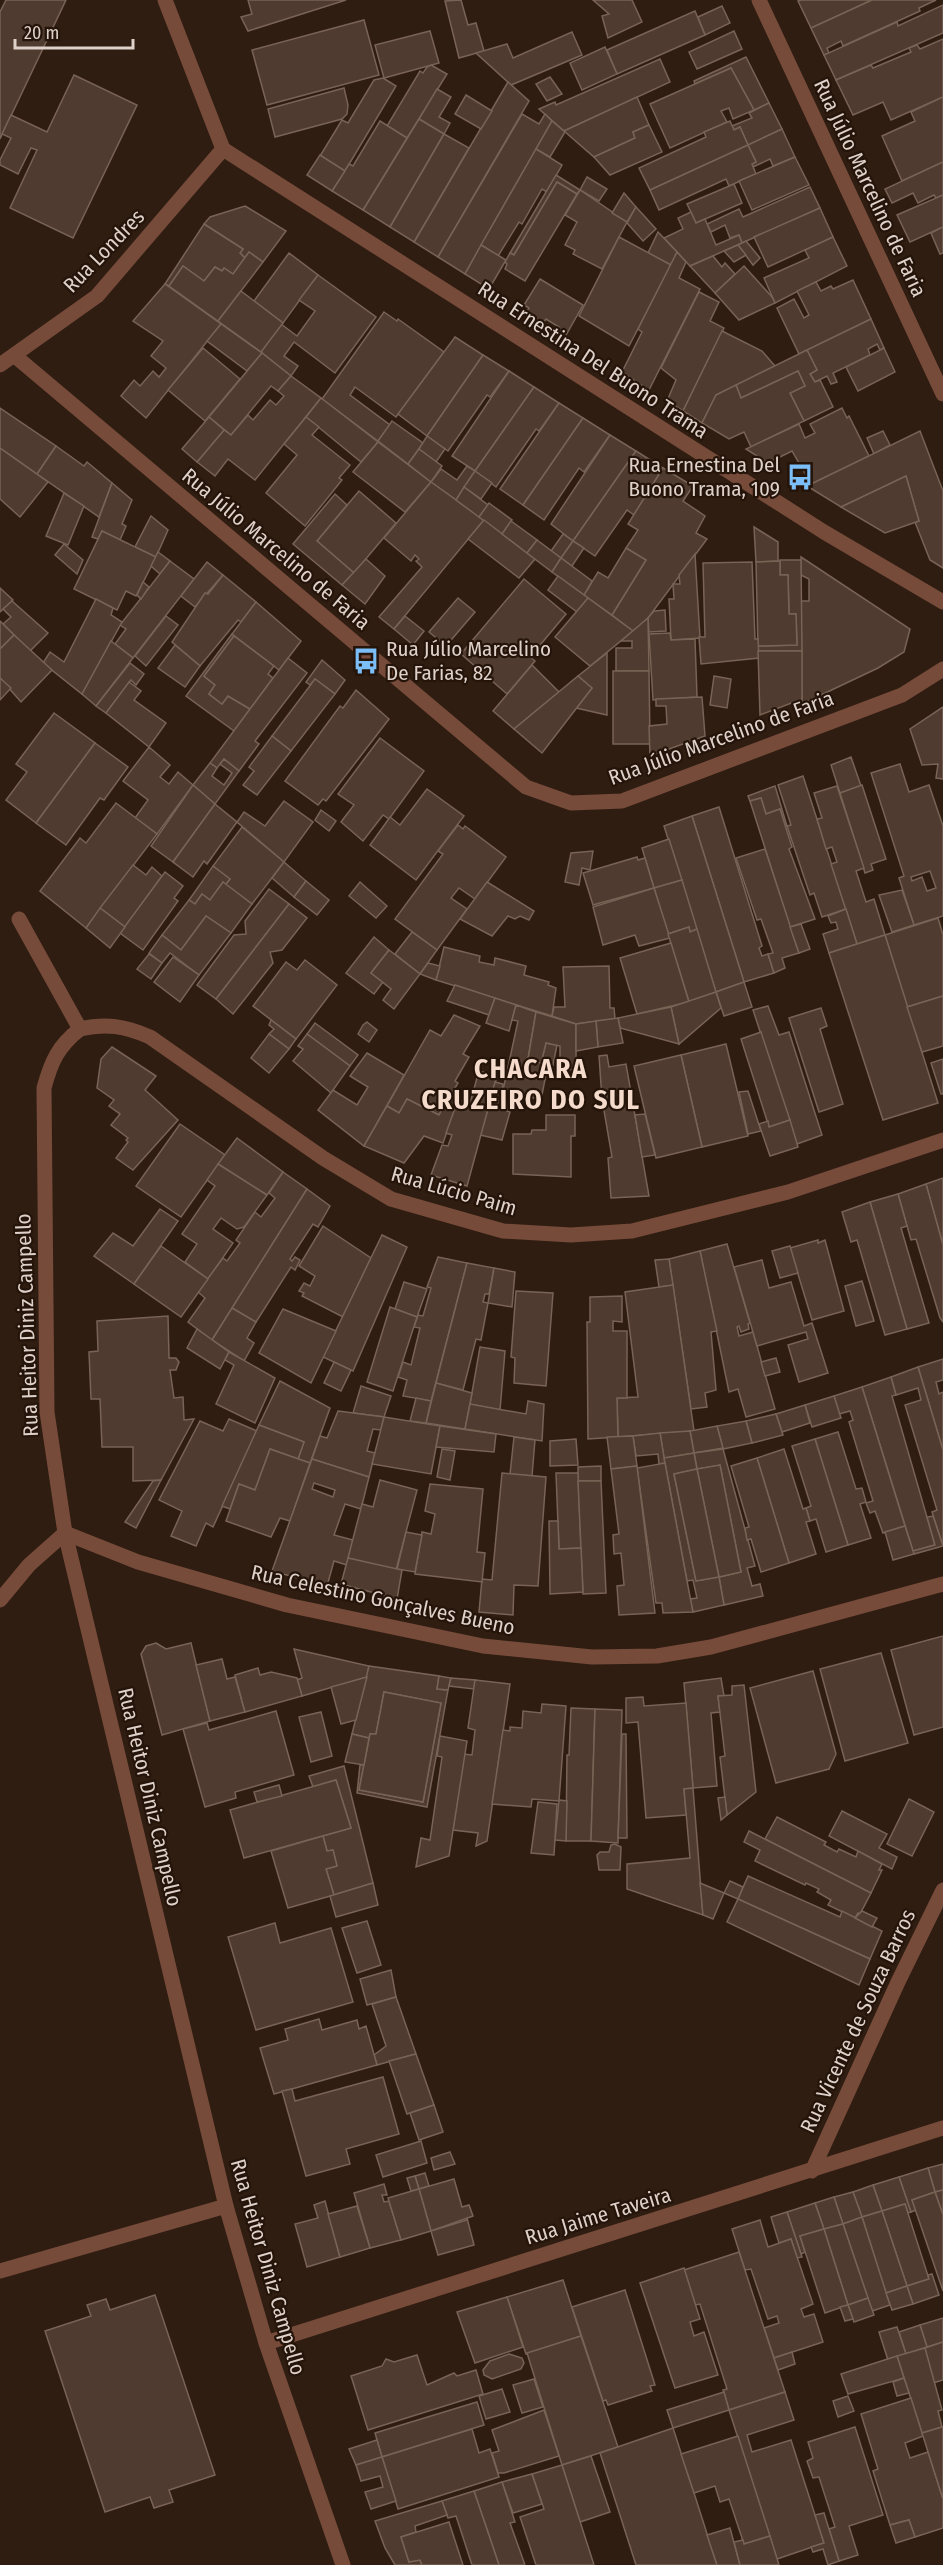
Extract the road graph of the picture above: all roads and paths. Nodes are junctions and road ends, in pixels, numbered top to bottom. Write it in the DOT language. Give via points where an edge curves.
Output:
graph roads {
  1 [pos="165,0"];
  2 [pos="759,0"];
  3 [pos="223,149"];
  4 [pos="15,356"];
  5 [pos="0,365"];
  6 [pos="943,394"];
  7 [pos="943,602"];
  8 [pos="943,669"];
  9 [pos="19,919"];
  10 [pos="80,1029"];
  11 [pos="943,1140"];
  12 [pos="65,1533"];
  13 [pos="943,1584"];
  14 [pos="0,1600"];
  15 [pos="943,1890"];
  16 [pos="943,2128"];
  17 [pos="812,2171"];
  18 [pos="226,2206"];
  19 [pos="0,2271"];
  20 [pos="266,2343"];
  21 [pos="343,2565"];
  1 -- 3 [label="street"];
  2 -- 6 [label="street, Rua Júlio Marcelino de Faria"];
  3 -- 4 [label="street, Rua Londres" via="97,296"];
  3 -- 7 [label="street, Rua Ernestina Del Buono Trama" via="824,532"];
  4 -- 5 [label="street, Rua Londres"];
  4 -- 8 [label="street, Rua Júlio Marcelino de Faria" via="526,787 571,803 622,801 902,695"];
  9 -- 10 [label="street"];
  10 -- 11 [label="street, Rua Lúcio Paim" via="101,1024 127,1027 150,1037 323,1158 391,1199 503,1231 571,1235 632,1232 788,1192"];
  10 -- 12 [label="street, Rua Heitor Diniz Campello" via="63,1042 51,1061 44,1088 47,1412"];
  12 -- 13 [label="street, Rua Celestino Gonçalves Bueno" via="138,1562 287,1605 483,1646 592,1657 657,1656 711,1647"];
  12 -- 14 [label="street" via="29,1565"];
  12 -- 18 [label="street, Rua Heitor Diniz Campello"];
  15 -- 17 [label="street, Rua Vicente de Souza Barros"];
  16 -- 17 [label="street, Rua Jaime Taveira"];
  17 -- 20 [label="street, Rua Jaime Taveira"];
  18 -- 19 [label="street"];
  18 -- 20 [label="street, Rua Heitor Diniz Campello"];
  20 -- 21 [label="street, Rua Heitor Diniz Campello"];
}
